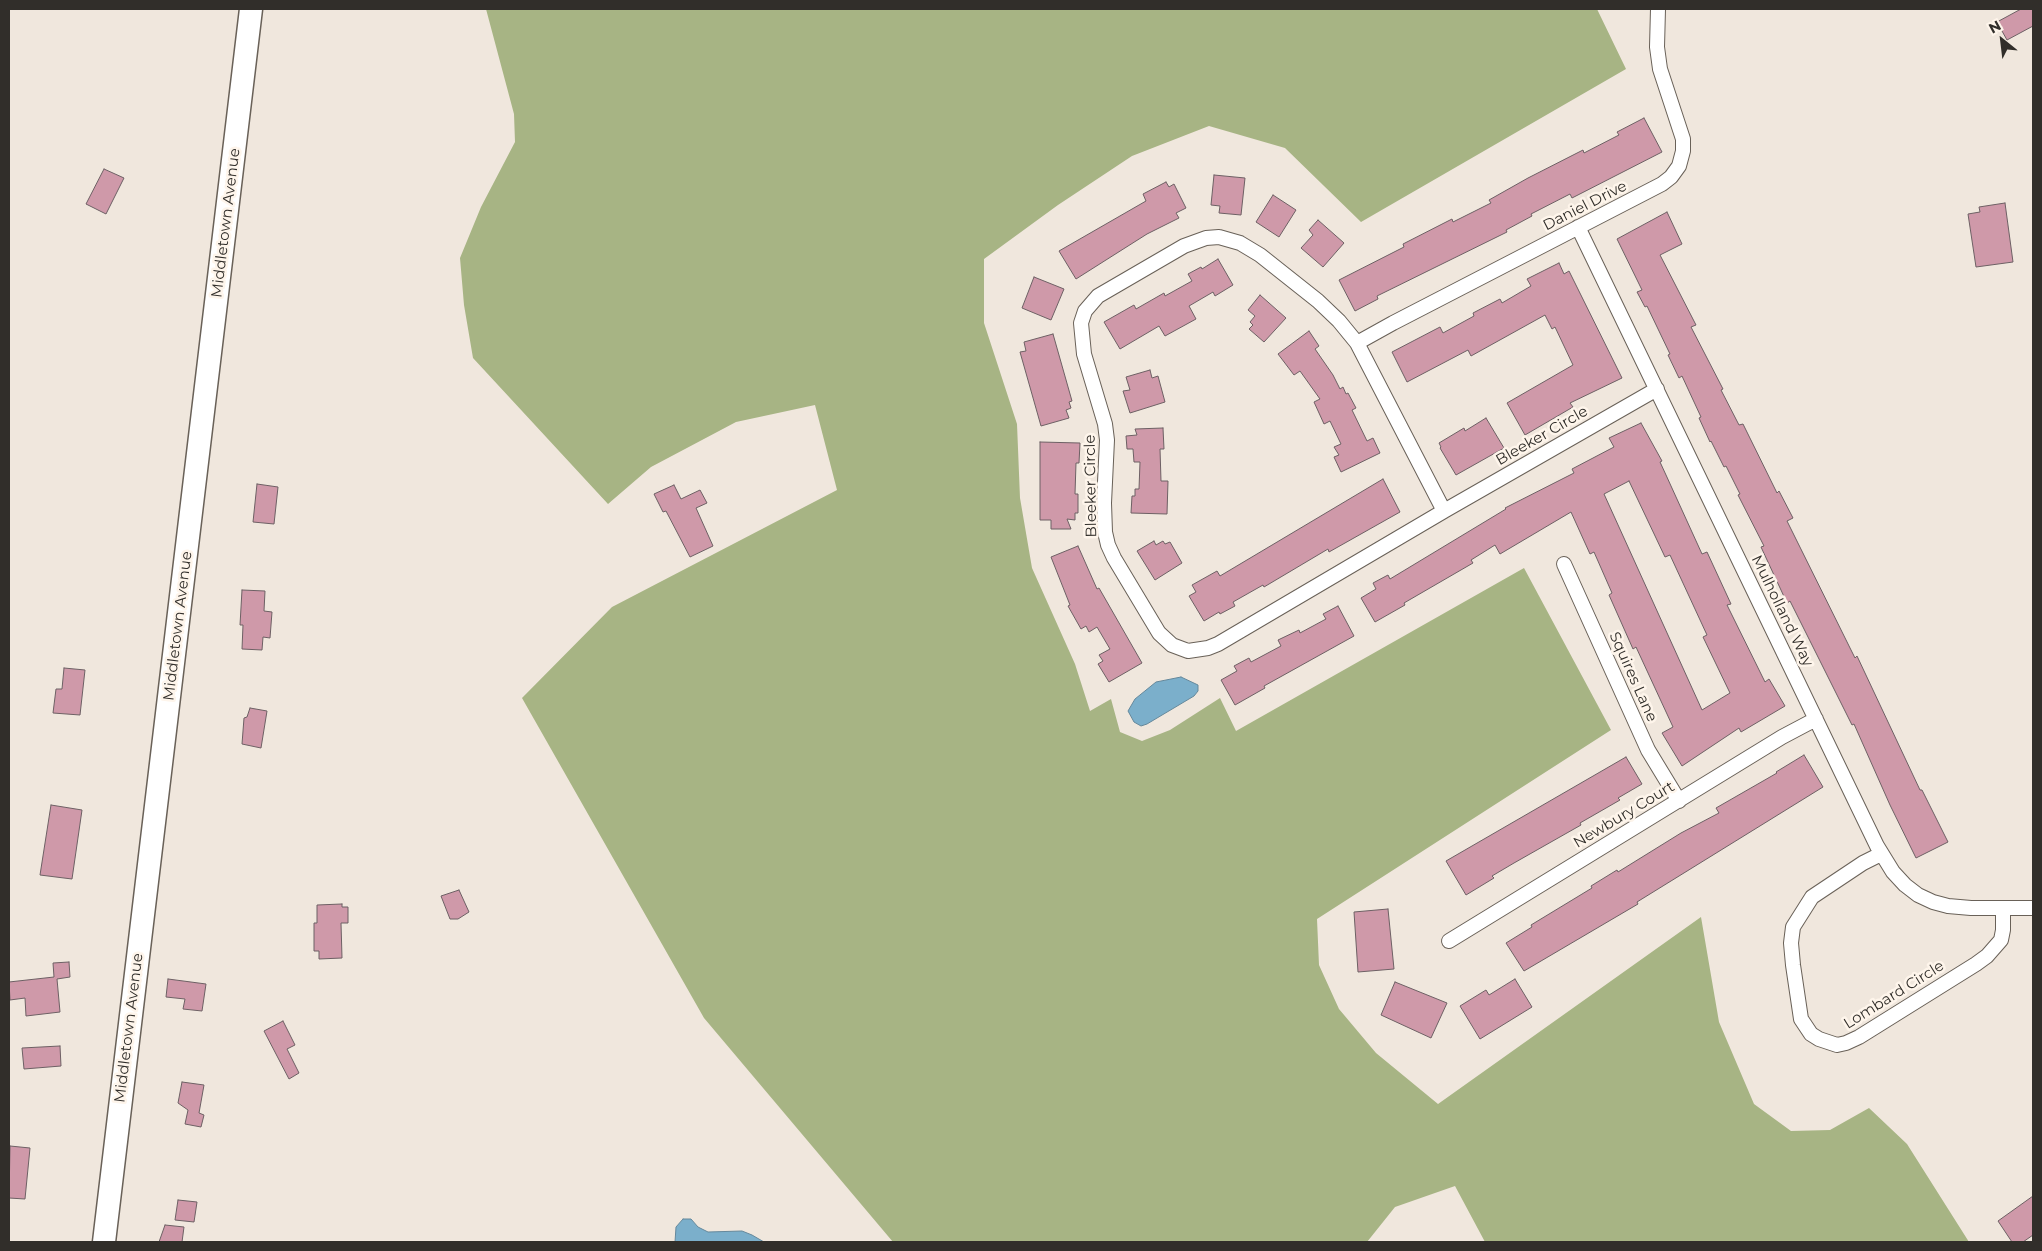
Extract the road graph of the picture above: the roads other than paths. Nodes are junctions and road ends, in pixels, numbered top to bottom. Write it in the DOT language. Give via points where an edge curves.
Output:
graph roads {
  1 [pos="251,9"];
  2 [pos="1658,9"];
  3 [pos="1578,227"];
  4 [pos="1357,343"];
  5 [pos="1657,389"];
  6 [pos="1444,511"];
  7 [pos="1564,564"];
  8 [pos="1816,719"];
  9 [pos="1679,801"];
  10 [pos="1882,854"];
  11 [pos="2003,908"];
  12 [pos="2033,908"];
  13 [pos="1449,941"];
  14 [pos="104,1242"];
  1 -- 14 [label="main road, Middletown Avenue"];
  2 -- 3 [label="street, Daniel Drive" via="1660,70 1683,139 1680,166 1662,184"];
  3 -- 4 [label="street, Daniel Drive"];
  3 -- 5 [label="street, Mulholland Way"];
  4 -- 6 [label="street, Bleeker Circle"];
  4 -- 6 [label="street, Bleeker Circle" via="1318,301 1260,255 1229,238 1206,238 1184,246 1098,296 1085,311 1081,337 1105,424 1105,532 1114,558 1164,639 1188,651 1199,650 1218,644"];
  5 -- 6 [label="street, Bleeker Circle"];
  5 -- 8 [label="street, Mulholland Way"];
  7 -- 9 [label="street, Squires Lane" via="1648,750"];
  8 -- 9 [label="street, Newbury Court"];
  8 -- 10 [label="street, Mulholland Way"];
  9 -- 13 [label="street, Newbury Court"];
  10 -- 11 [label="street, Mulholland Way" via="1892,872 1905,885 1933,902 1971,908"];
  10 -- 11 [label="street, Lombard Circle" via="1812,898 1793,927 1791,944 1801,1019 1810,1034 1818,1039 1837,1044 1859,1037 1976,964 2001,940"];
  11 -- 12 [label="street, Mulholland Way"];
}
